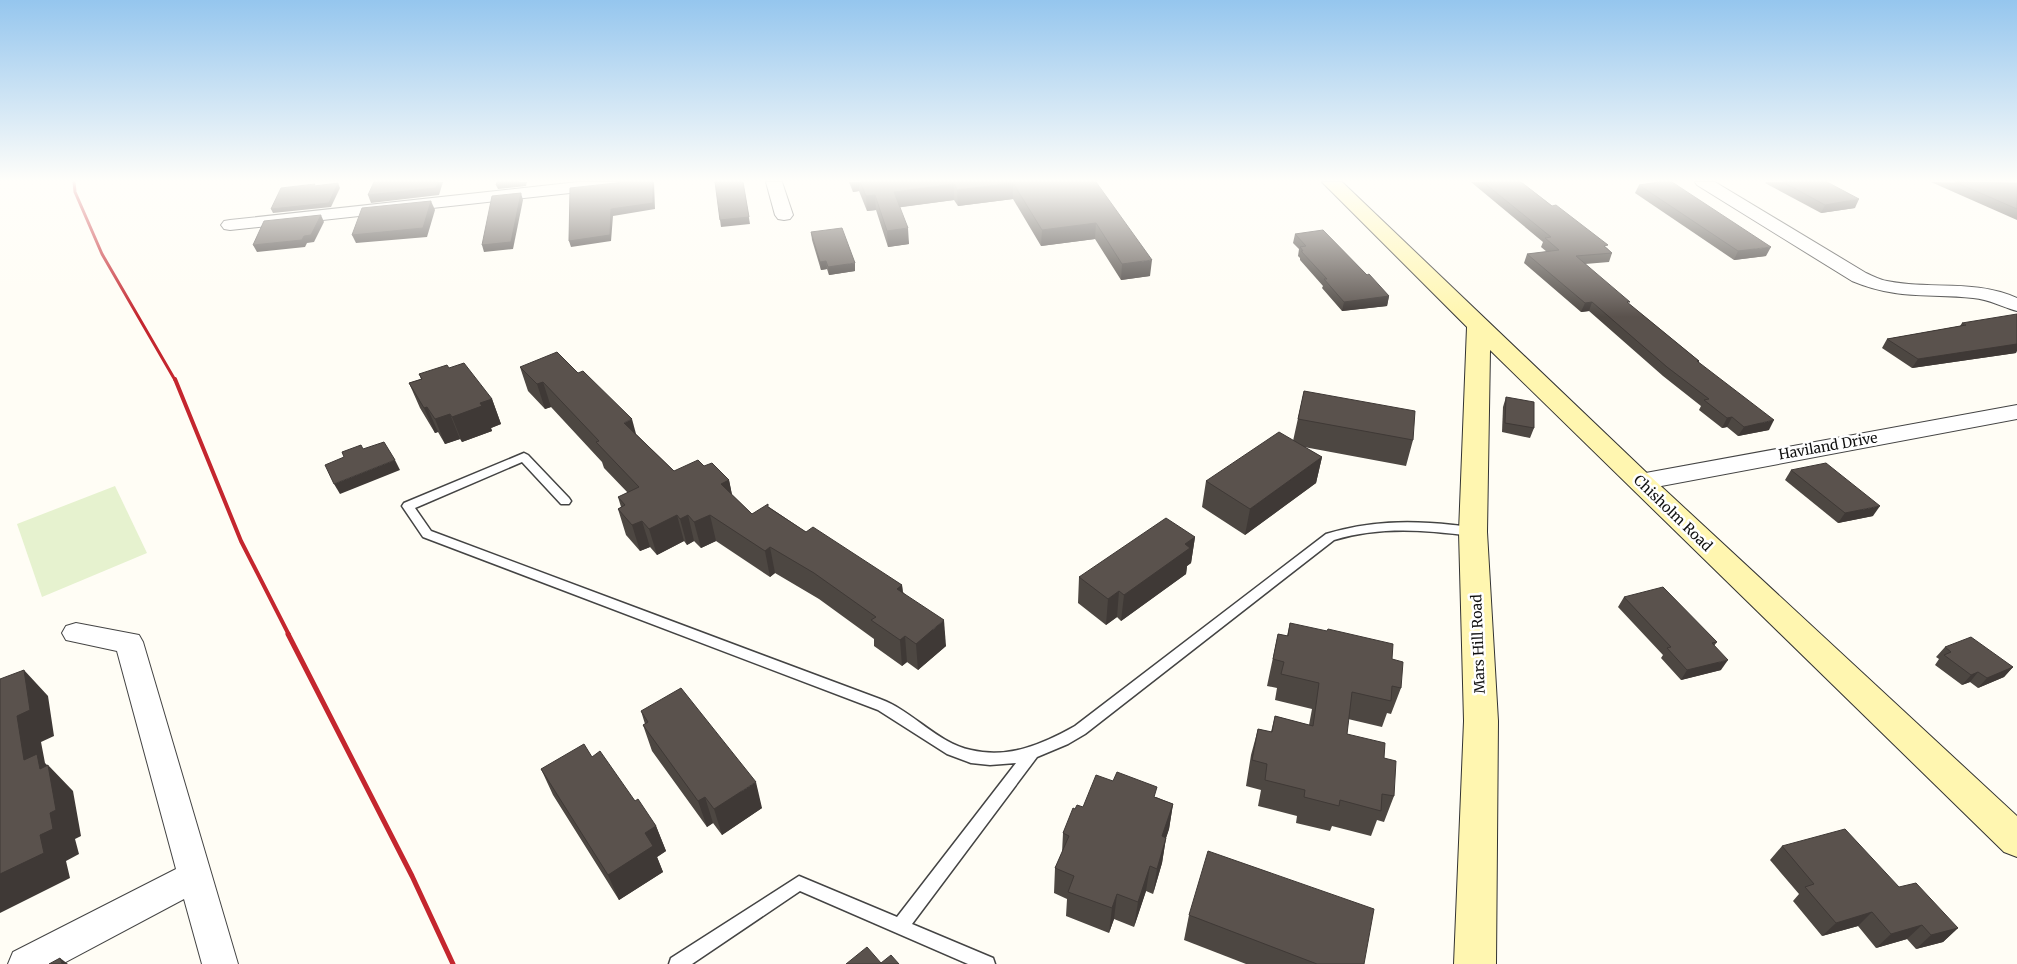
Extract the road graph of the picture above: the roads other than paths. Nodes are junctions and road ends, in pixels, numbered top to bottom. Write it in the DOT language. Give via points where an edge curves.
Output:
graph roads {
  1 [pos="1378,227"];
  2 [pos="1777,227"];
  3 [pos="2017,305"];
  4 [pos="1479,325"];
  5 [pos="2017,412"];
  6 [pos="1640,482"];
  7 [pos="565,501"];
  8 [pos="1473,532"];
  9 [pos="76,633"];
  10 [pos="1031,754"];
  11 [pos="2017,840"];
  12 [pos="195,876"];
  13 [pos="900,926"];
  14 [pos="26,964"];
  15 [pos="220,964"];
  16 [pos="677,964"];
  17 [pos="987,964"];
  18 [pos="1475,964"];
  1 -- 4 [label="main road, Chisholm Road"];
  2 -- 3 [label="street" via="1859,277 1882,286 1974,292"];
  4 -- 6 [label="main road, Chisholm Road"];
  4 -- 8 [label="main road, Mars Hill Road"];
  5 -- 6 [label="street, Haviland Drive"];
  6 -- 11 [label="main road, Chisholm Road"];
  7 -- 10 [label="lane" via="524,457 408,506 427,534 883,706 910,721 935,741 969,757 999,760"];
  8 -- 10 [label="lane" via="1404,524 1349,530 1330,537 1102,714 1059,744"];
  8 -- 18 [label="main road, Mars Hill Road" via="1481,721"];
  9 -- 12 [label="street" via="129,642"];
  10 -- 13 [label="lane"];
  12 -- 14 [label="street"];
  12 -- 15 [label="street"];
  13 -- 16 [label="lane" via="799,883"];
  13 -- 17 [label="lane"];
}
